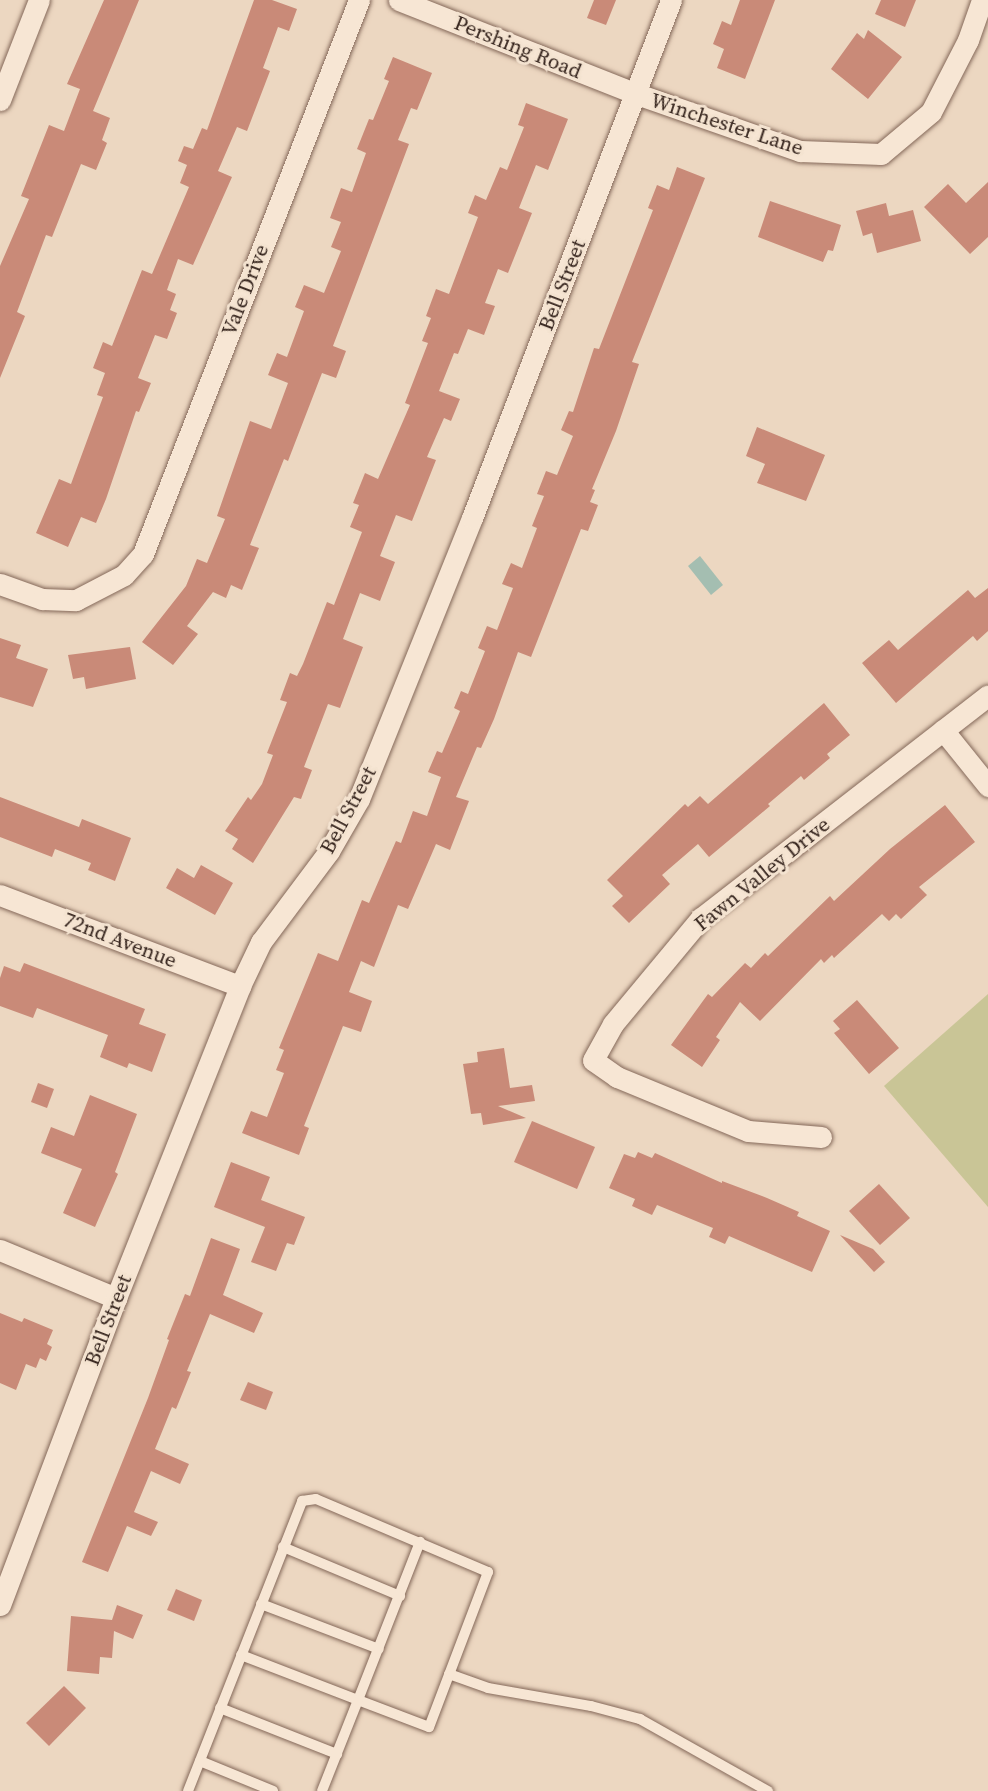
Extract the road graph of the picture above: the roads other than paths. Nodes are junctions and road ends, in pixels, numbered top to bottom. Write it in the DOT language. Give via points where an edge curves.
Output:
graph roads {
  1 [pos="38,0"];
  2 [pos="359,0"];
  3 [pos="399,0"];
  4 [pos="671,0"];
  5 [pos="982,0"];
  6 [pos="636,94"];
  7 [pos="0,100"];
  8 [pos="0,584"];
  9 [pos="988,695"];
  10 [pos="943,730"];
  11 [pos="988,786"];
  12 [pos="0,895"];
  13 [pos="240,986"];
  14 [pos="821,1137"];
  15 [pos="0,1250"];
  16 [pos="116,1298"];
  17 [pos="421,1542"];
  18 [pos="283,1547"];
  19 [pos="400,1596"];
  20 [pos="261,1604"];
  21 [pos="0,1605"];
  22 [pos="379,1649"];
  23 [pos="241,1655"];
  24 [pos="449,1674"];
  25 [pos="358,1700"];
  26 [pos="220,1708"];
  27 [pos="337,1754"];
  28 [pos="200,1761"];
  29 [pos="188,1791"];
  30 [pos="273,1791"];
  31 [pos="322,1791"];
  32 [pos="768,1791"];
  1 -- 7 [label="street"];
  2 -- 8 [label="street, Vale Drive" via="143,554 124,575 75,600 43,599"];
  3 -- 6 [label="street, Pershing Road"];
  4 -- 6 [label="street, Bell Street"];
  5 -- 6 [label="street, Winchester Lane" via="968,40 931,112 881,154 800,151"];
  6 -- 13 [label="street, Bell Street" via="359,799 329,851 261,942"];
  9 -- 10 [label="street, Fawn Valley Drive"];
  10 -- 11 [label="street"];
  10 -- 14 [label="street, Fawn Valley Drive" via="701,918 613,1024 593,1060 617,1077 748,1131"];
  12 -- 13 [label="street, 72nd Avenue"];
  13 -- 16 [label="street, Bell Street"];
  15 -- 16 [label="street"];
  16 -- 21 [label="street, Bell Street"];
  17 -- 18 [label="lane" via="316,1499 302,1501"];
  17 -- 19 [label="lane"];
  17 -- 24 [label="lane" via="488,1572"];
  18 -- 19 [label="lane"];
  18 -- 20 [label="lane"];
  19 -- 22 [label="lane"];
  20 -- 22 [label="lane"];
  20 -- 23 [label="lane"];
  22 -- 25 [label="lane"];
  23 -- 25 [label="lane"];
  23 -- 26 [label="lane"];
  24 -- 25 [label="lane" via="429,1727"];
  24 -- 32 [label="lane" via="488,1688 640,1719"];
  25 -- 27 [label="lane"];
  26 -- 27 [label="lane"];
  26 -- 28 [label="lane"];
  27 -- 31 [label="lane"];
  28 -- 29 [label="lane"];
  28 -- 30 [label="lane"];
}
